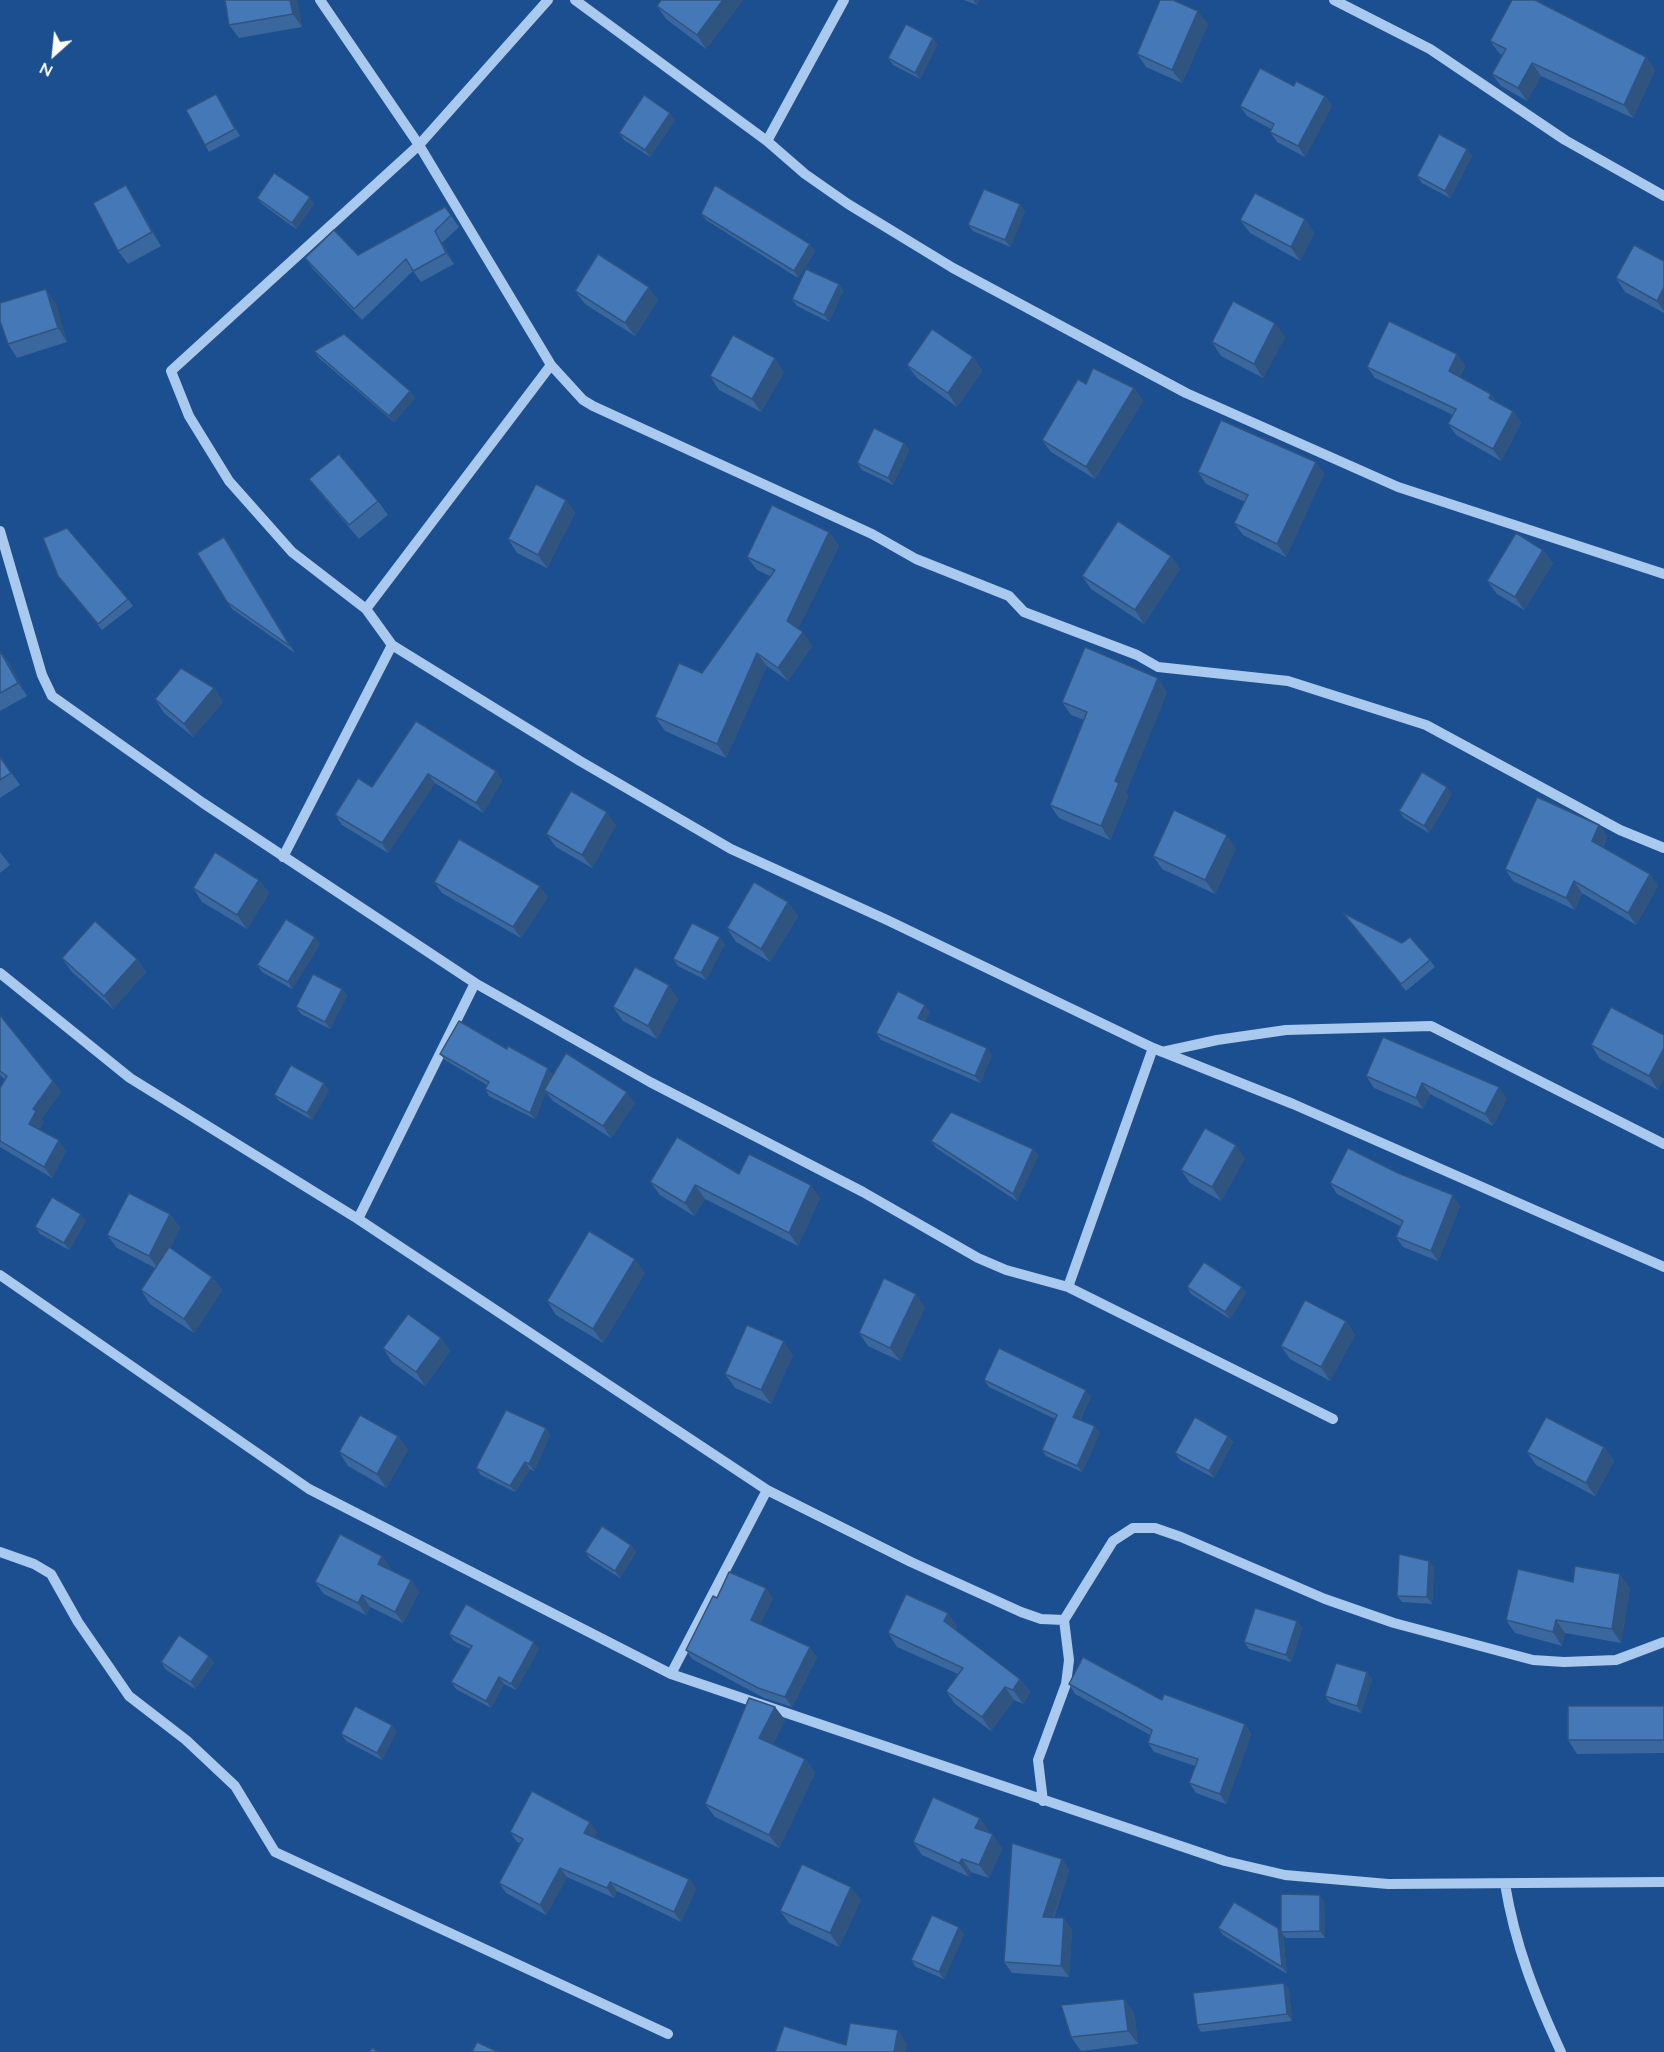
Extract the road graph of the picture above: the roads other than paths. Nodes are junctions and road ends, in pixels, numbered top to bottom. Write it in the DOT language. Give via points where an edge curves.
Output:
graph roads {
  1 [pos="320,0"];
  2 [pos="548,0"];
  3 [pos="574,0"];
  4 [pos="844,0"];
  5 [pos="1334,0"];
  6 [pos="767,141"];
  7 [pos="418,145"];
  8 [pos="1664,196"];
  9 [pos="551,365"];
  10 [pos="0,531"];
  11 [pos="1664,574"];
  12 [pos="366,609"];
  13 [pos="392,645"];
  14 [pos="1664,848"];
  15 [pos="283,857"];
  16 [pos="0,973"];
  17 [pos="475,982"];
  18 [pos="1157,1050"];
  19 [pos="1664,1144"];
  20 [pos="358,1219"];
  21 [pos="1664,1267"];
  22 [pos="0,1275"];
  23 [pos="1068,1287"];
  24 [pos="1333,1419"];
  25 [pos="766,1490"];
  26 [pos="0,1552"];
  27 [pos="1064,1620"];
  28 [pos="1664,1642"];
  29 [pos="671,1674"];
  30 [pos="1043,1801"];
  31 [pos="1664,1882"];
  32 [pos="1505,1884"];
  33 [pos="668,2034"];
  34 [pos="1561,2052"];
  1 -- 7 [label="street"];
  2 -- 7 [label="street"];
  3 -- 6 [label="street"];
  4 -- 6 [label="street"];
  5 -- 8 [label="street" via="1430,49 1565,140"];
  6 -- 11 [label="street" via="839,198 953,268 1186,393 1398,488"];
  7 -- 9 [label="street"];
  7 -- 12 [label="street" via="171,371 189,416 230,481 292,552"];
  9 -- 12 [label="street"];
  9 -- 14 [label="street" via="592,406 872,534 916,559 1009,596 1024,612 1137,655 1158,668 1288,681 1426,725 1620,830"];
  10 -- 15 [label="street" via="42,675 52,696"];
  12 -- 13 [label="street"];
  13 -- 15 [label="street"];
  13 -- 18 [label="street" via="580,762 731,849"];
  15 -- 17 [label="street"];
  16 -- 20 [label="street" via="130,1078"];
  17 -- 20 [label="street"];
  17 -- 23 [label="street" via="650,1082 862,1192 978,1258"];
  18 -- 19 [label="street" via="1286,1030 1431,1026"];
  18 -- 21 [label="street" via="1293,1104"];
  18 -- 23 [label="street"];
  20 -- 25 [label="street"];
  22 -- 29 [label="street" via="309,1489"];
  23 -- 24 [label="street"];
  25 -- 27 [label="street" via="1021,1612 1041,1619"];
  25 -- 29 [label="street"];
  26 -- 33 [label="street" via="51,1574 78,1622 129,1696 186,1740 235,1786 275,1852"];
  27 -- 28 [label="street" via="1113,1541 1133,1528 1155,1528 1394,1623 1533,1660 1616,1660"];
  27 -- 30 [label="street" via="1069,1660 1066,1684 1038,1760"];
  29 -- 30 [label="street"];
  30 -- 32 [label="street" via="1225,1861 1285,1875 1388,1884"];
  31 -- 32 [label="street"];
  32 -- 34 [label="street" via="1513,1930"];
}
